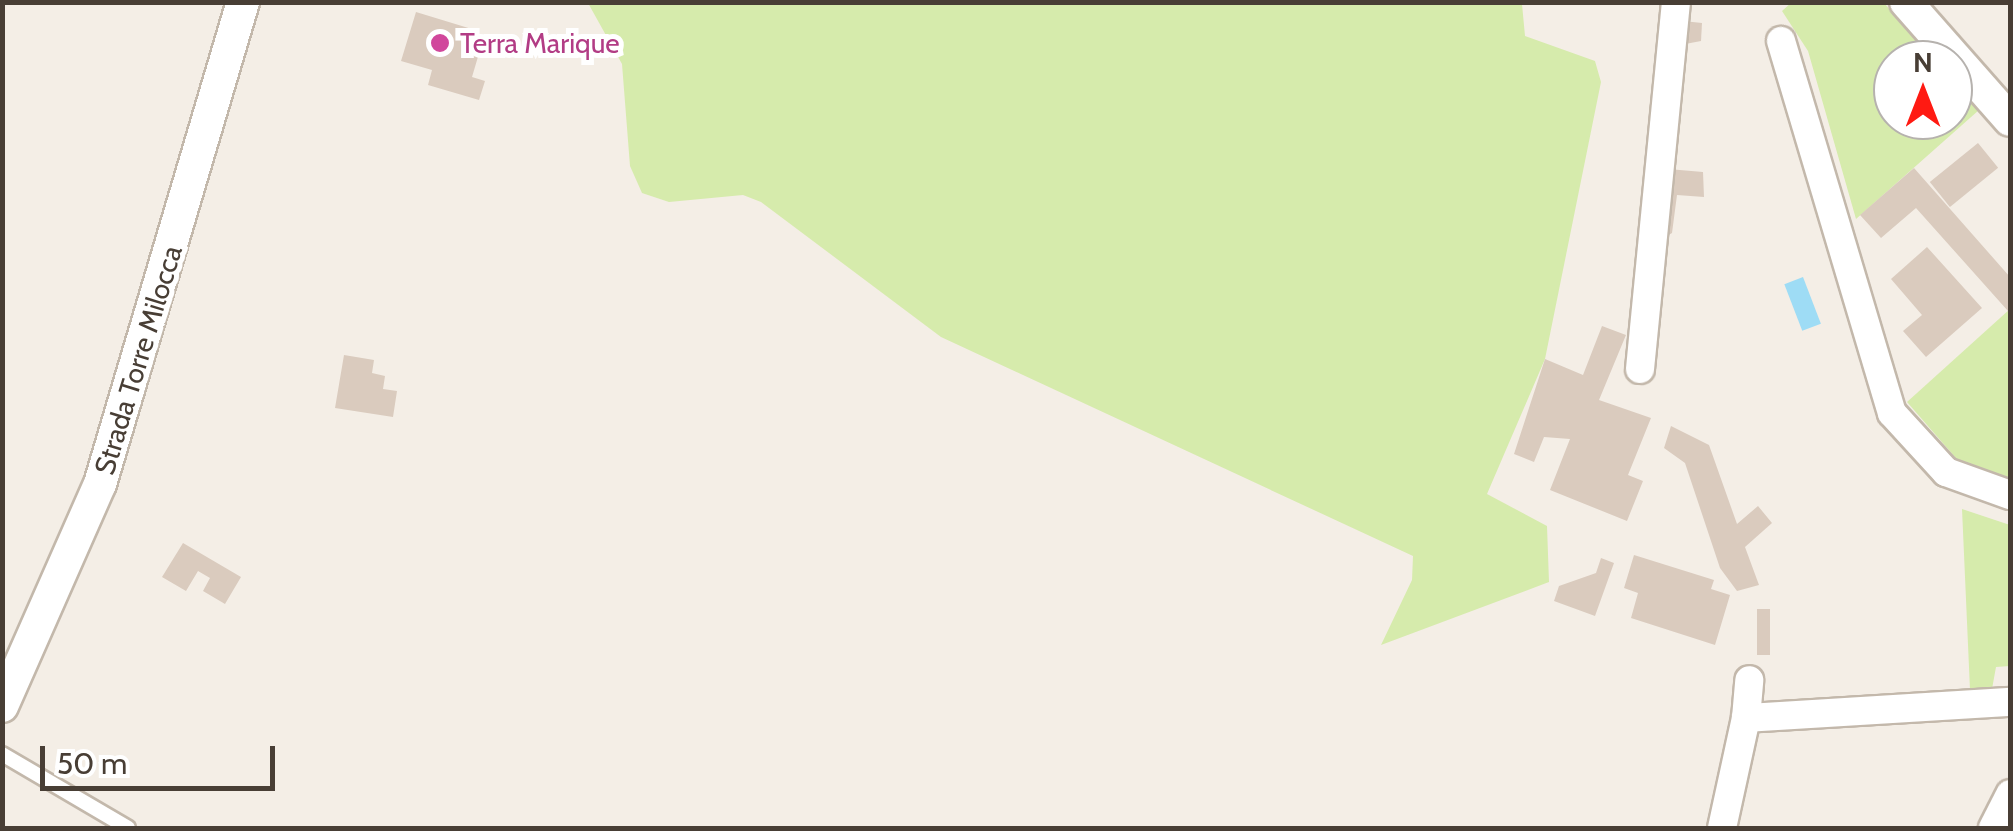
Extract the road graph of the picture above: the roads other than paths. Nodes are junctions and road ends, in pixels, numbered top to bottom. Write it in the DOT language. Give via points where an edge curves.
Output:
graph roads {
  1 [pos="243,2"];
  2 [pos="1676,2"];
  3 [pos="1906,2"];
  4 [pos="1781,41"];
  5 [pos="2010,120"];
  6 [pos="1640,369"];
  7 [pos="2010,495"];
  8 [pos="1749,680"];
  9 [pos="2010,702"];
  10 [pos="2,706"];
  11 [pos="1746,718"];
  12 [pos="2,754"];
  13 [pos="2010,794"];
  14 [pos="128,828"];
  15 [pos="1722,828"];
  16 [pos="1993,828"];
  1 -- 10 [label="street, Strada Torre Milocca" via="100,484"];
  2 -- 6 [label="street"];
  3 -- 5 [label="street"];
  4 -- 7 [label="street" via="1892,413 1946,472"];
  8 -- 11 [label="street"];
  9 -- 11 [label="street"];
  11 -- 15 [label="street"];
  12 -- 14 [label="lane"];
  13 -- 16 [label="street"];
}
